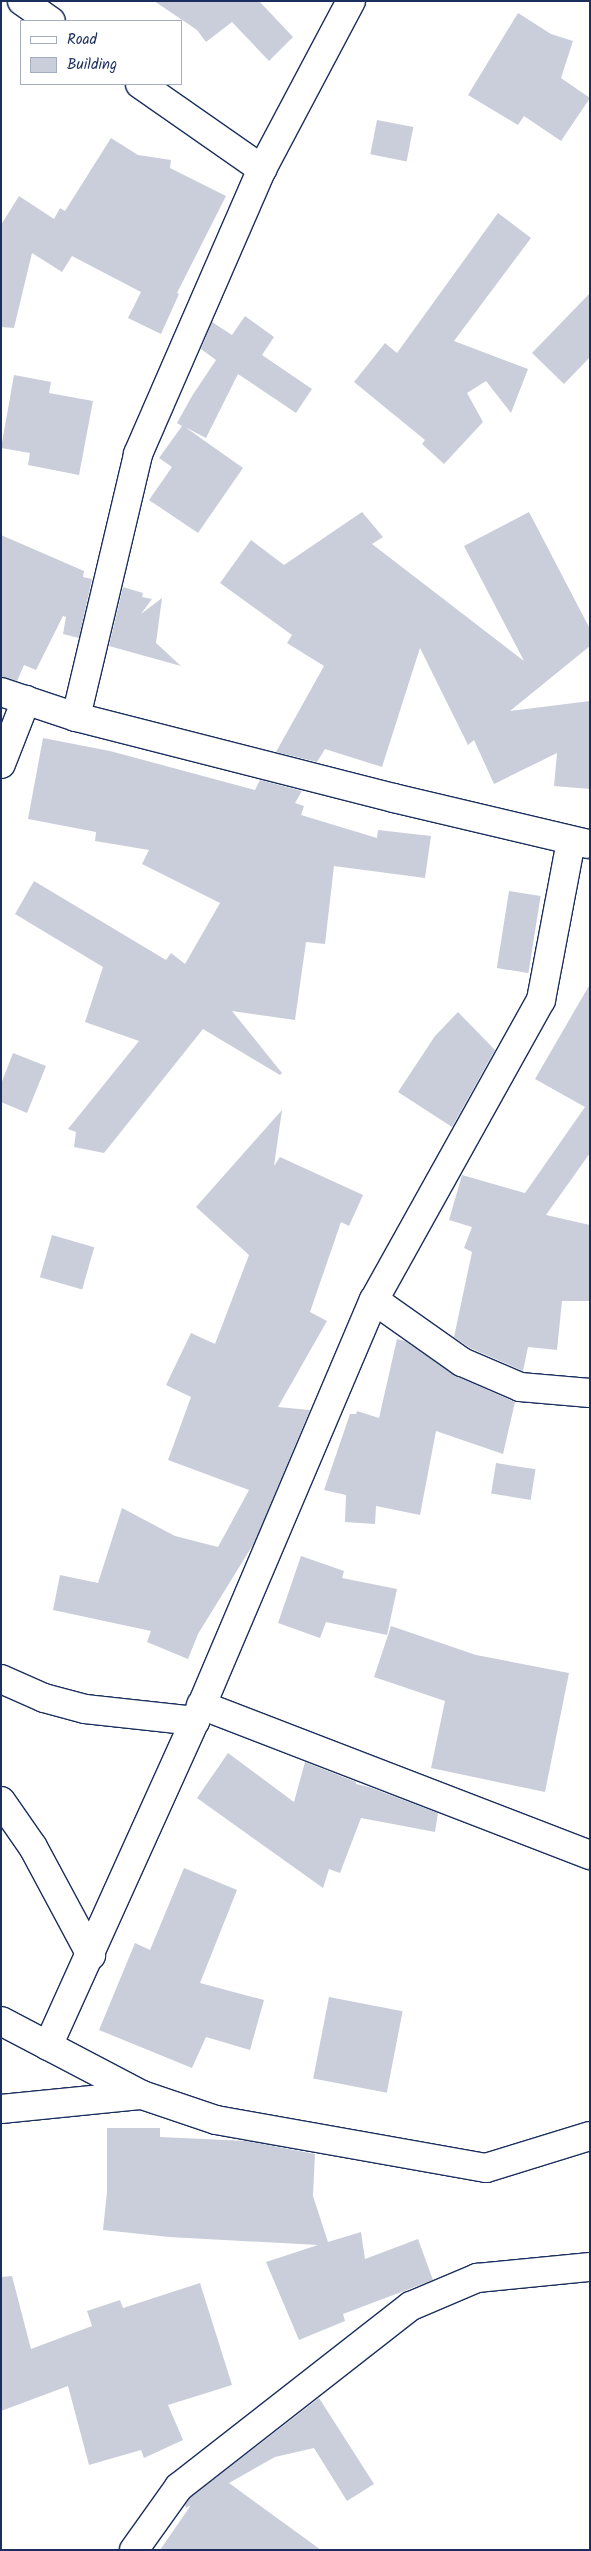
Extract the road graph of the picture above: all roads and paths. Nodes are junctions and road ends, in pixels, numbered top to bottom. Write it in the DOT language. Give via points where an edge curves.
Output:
graph roads {
  1 [pos="22,1"];
  2 [pos="351,1"];
  3 [pos="50,20"];
  4 [pos="141,85"];
  5 [pos="262,169"];
  6 [pos="14,696"];
  7 [pos="76,717"];
  8 [pos="1,764"];
  9 [pos="580,843"];
  10 [pos="374,1300"];
  11 [pos="590,1393"];
  12 [pos="1,1679"];
  13 [pos="198,1713"];
  14 [pos="1,1801"];
  15 [pos="590,1855"];
  16 [pos="91,1955"];
  17 [pos="1,2021"];
  18 [pos="48,2046"];
  19 [pos="142,2095"];
  20 [pos="1,2109"];
  21 [pos="590,2136"];
  22 [pos="590,2267"];
  23 [pos="134,2550"];
  1 -- 3 [label="street"];
  2 -- 5 [label="street"];
  4 -- 5 [label="street"];
  5 -- 7 [label="street" via="138,454"];
  6 -- 7 [label="street"];
  6 -- 8 [label="street"];
  7 -- 9 [label="street"];
  9 -- 10 [label="street" via="541,1000"];
  10 -- 11 [label="street" via="462,1362 520,1387"];
  10 -- 13 [label="street"];
  12 -- 13 [label="street" via="44,1698 85,1709"];
  13 -- 15 [label="street"];
  13 -- 16 [label="street"];
  14 -- 16 [label="street" via="33,1847"];
  16 -- 18 [label="street"];
  17 -- 18 [label="street"];
  18 -- 19 [label="street"];
  19 -- 20 [label="street"];
  19 -- 21 [label="street" via="216,2120 486,2168"];
  22 -- 23 [label="street" via="477,2278 411,2306 179,2487"];
}
